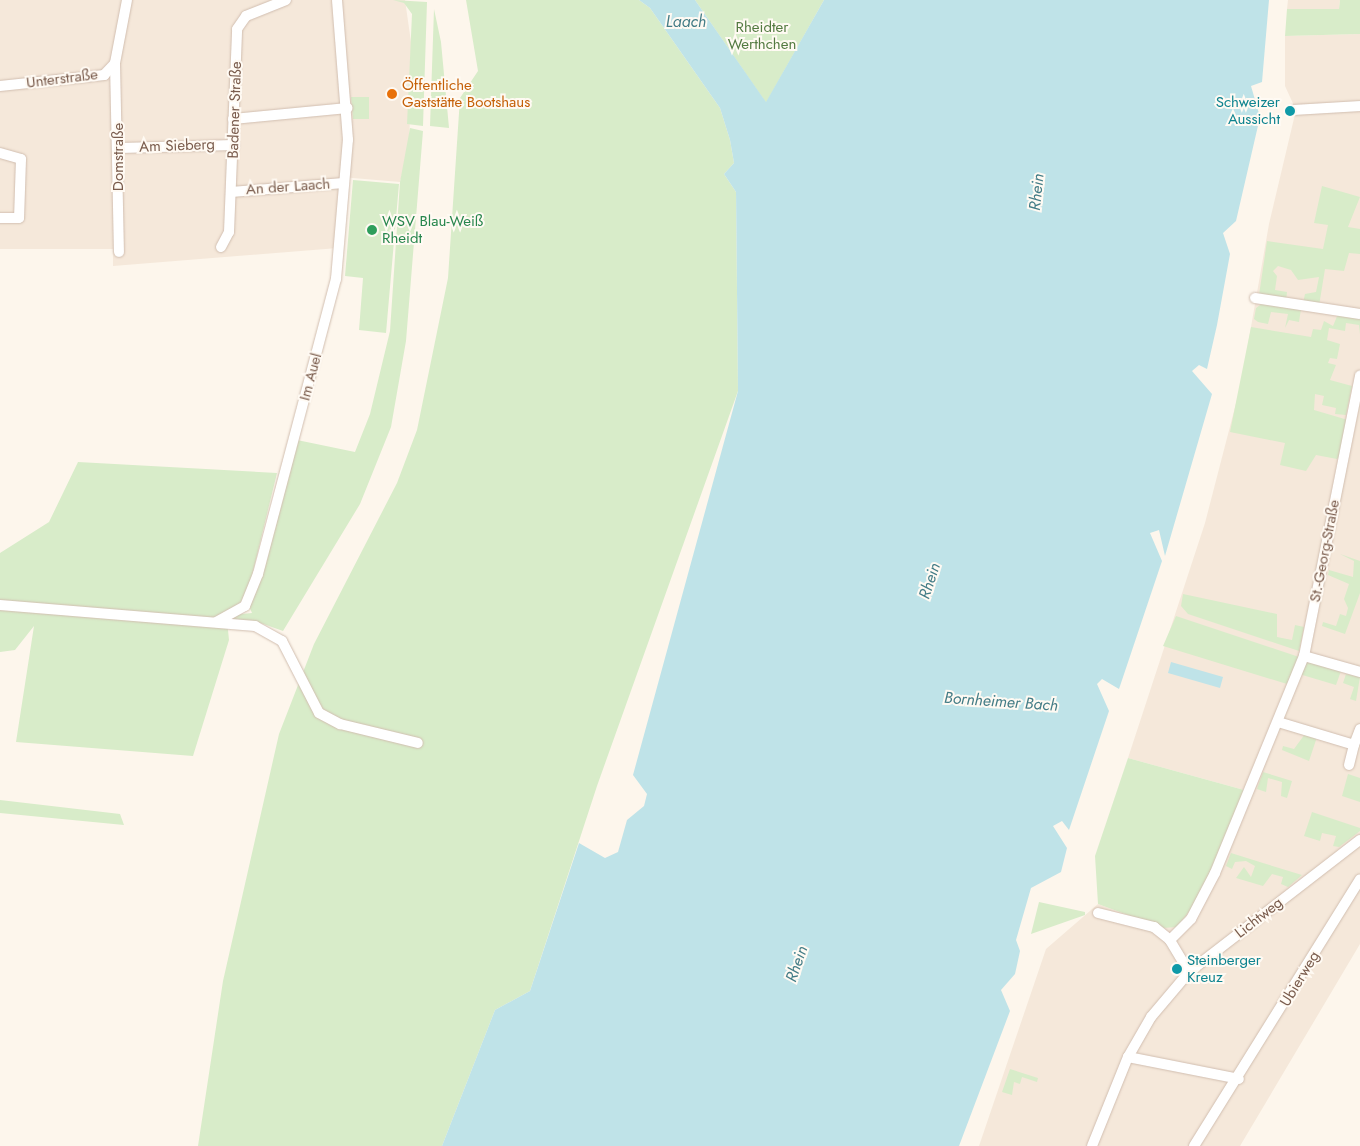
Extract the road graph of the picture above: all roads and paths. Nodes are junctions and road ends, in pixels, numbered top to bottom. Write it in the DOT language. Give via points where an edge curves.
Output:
graph roads {
  1 [pos="127,0"];
  2 [pos="286,0"];
  3 [pos="337,0"];
  4 [pos="115,63"];
  5 [pos="0,86"];
  6 [pos="1360,106"];
  7 [pos="346,108"];
  8 [pos="1294,110"];
  9 [pos="233,119"];
  10 [pos="234,145"];
  11 [pos="120,148"];
  12 [pos="0,153"];
  13 [pos="344,183"];
  14 [pos="231,192"];
  15 [pos="0,218"];
  16 [pos="221,247"];
  17 [pos="119,252"];
  18 [pos="1255,298"];
  19 [pos="1360,314"];
  20 [pos="1360,376"];
  21 [pos="1359,389"];
  22 [pos="0,605"];
  23 [pos="216,622"];
  24 [pos="1304,656"];
  25 [pos="1360,672"];
  26 [pos="1278,722"];
  27 [pos="1360,729"];
  28 [pos="418,743"];
  29 [pos="1354,745"];
  30 [pos="1349,765"];
  31 [pos="1360,840"];
  32 [pos="1360,878"];
  33 [pos="1098,913"];
  34 [pos="1170,940"];
  35 [pos="1189,972"];
  36 [pos="1128,1057"];
  37 [pos="1239,1079"];
  38 [pos="1092,1146"];
  39 [pos="1194,1146"];
  1 -- 4 [label="street, Unterstraße"];
  2 -- 9 [label="street, Badener Straße" via="246,16 237,29"];
  3 -- 7 [label="street, Im Auel"];
  4 -- 5 [label="street, Unterstraße" via="104,75"];
  4 -- 11 [label="street, Domstraße"];
  6 -- 8 [label="street"];
  7 -- 9 [label="street"];
  7 -- 13 [label="street, Im Auel"];
  9 -- 10 [label="street, Badener Straße"];
  10 -- 11 [label="street, Am Sieberg"];
  10 -- 14 [label="street, Badener Straße"];
  11 -- 17 [label="street, Domstraße"];
  12 -- 15 [label="street" via="20,159 18,218"];
  13 -- 14 [label="street, An der Laach"];
  13 -- 23 [label="street, Im Auel" via="336,279 258,574 245,606"];
  14 -- 16 [label="street, Badener Straße" via="229,232"];
  18 -- 19 [label="street"];
  20 -- 21 [label="street, St.-Georg-Straße"];
  21 -- 24 [label="street, St.-Georg-Straße"];
  22 -- 23 [label="street"];
  23 -- 28 [label="street" via="255,626 282,640 319,713 340,724"];
  24 -- 25 [label="street"];
  24 -- 26 [label="street, St.-Georg-Straße"];
  26 -- 29 [label="street"];
  26 -- 34 [label="street, St.-Georg-Straße" via="1215,873 1191,920"];
  27 -- 29 [label="street"];
  29 -- 30 [label="street"];
  31 -- 35 [label="street, Lichtweg"];
  32 -- 37 [label="street, Ubierweg"];
  33 -- 34 [label="street" via="1154,927"];
  34 -- 35 [label="street"];
  35 -- 36 [label="street, Lichtweg" via="1151,1017"];
  36 -- 37 [label="street"];
  36 -- 38 [label="street, Lichtweg"];
  37 -- 39 [label="street, Ubierweg"];
}
